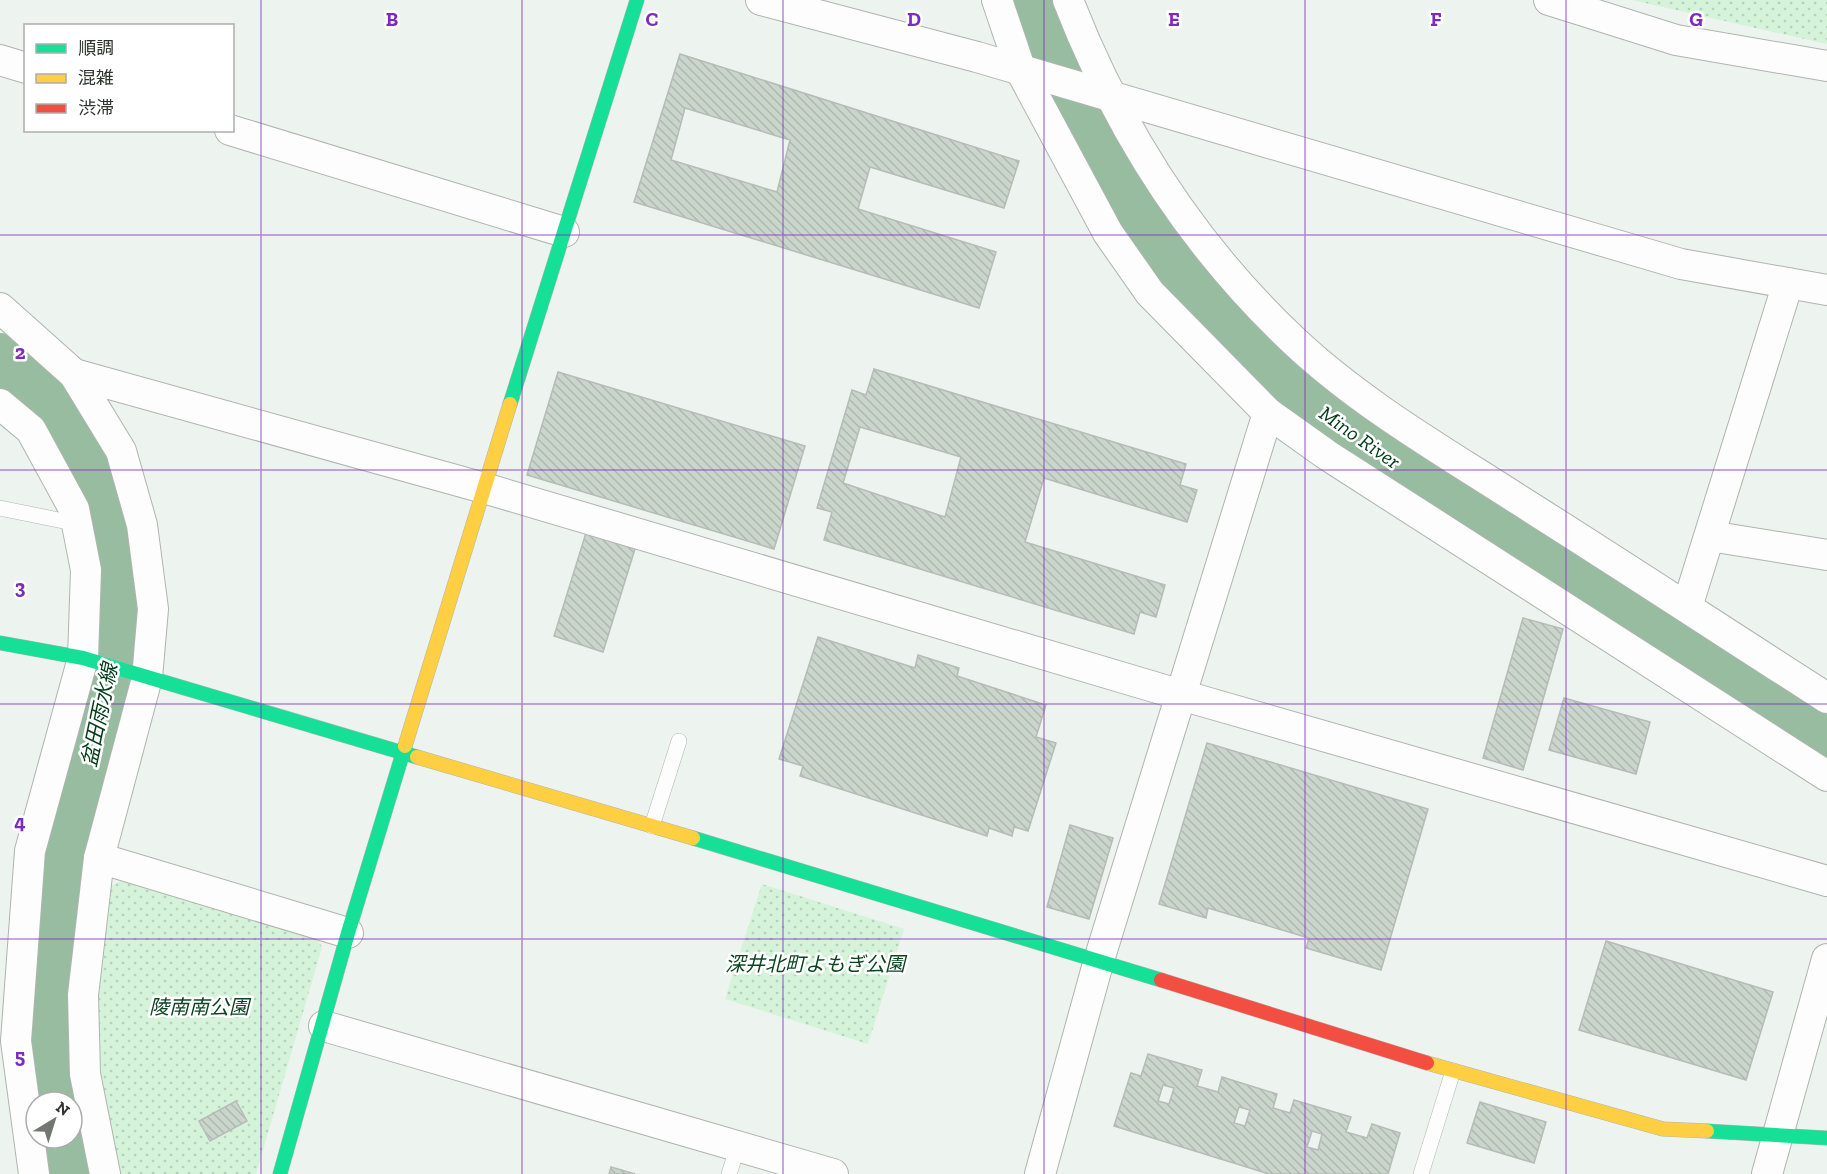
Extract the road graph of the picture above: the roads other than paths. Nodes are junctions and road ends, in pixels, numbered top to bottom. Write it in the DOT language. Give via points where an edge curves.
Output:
graph roads {
  1 [pos="637,0"];
  2 [pos="761,0"];
  3 [pos="998,0"];
  4 [pos="1068,0"];
  5 [pos="1549,0"];
  6 [pos="0,60"];
  7 [pos="1827,66"];
  8 [pos="24,67"];
  9 [pos="1034,75"];
  10 [pos="1101,95"];
  11 [pos="234,131"];
  12 [pos="564,232"];
  13 [pos="1788,283"];
  14 [pos="1827,290"];
  15 [pos="0,308"];
  16 [pos="74,374"];
  17 [pos="0,404"];
  18 [pos="1268,413"];
  19 [pos="484,488"];
  20 [pos="0,508"];
  21 [pos="78,524"];
  22 [pos="1710,536"];
  23 [pos="1827,555"];
  24 [pos="1687,607"];
  25 [pos="0,643"];
  26 [pos="91,661"];
  27 [pos="140,676"];
  28 [pos="1181,695"];
  29 [pos="1827,698"];
  30 [pos="679,741"];
  31 [pos="404,754"];
  32 [pos="1827,776"];
  33 [pos="652,826"];
  34 [pos="99,858"];
  35 [pos="1827,881"];
  36 [pos="348,933"];
  37 [pos="1827,959"];
  38 [pos="1099,960"];
  39 [pos="324,1026"];
  40 [pos="8,1029"];
  41 [pos="1453,1071"];
  42 [pos="1778,1137"];
  43 [pos="1827,1138"];
  44 [pos="738,1146"];
  45 [pos="34,1174"];
  46 [pos="105,1174"];
  47 [pos="280,1174"];
  48 [pos="729,1174"];
  49 [pos="833,1174"];
  50 [pos="1040,1174"];
  51 [pos="1421,1174"];
  52 [pos="1767,1174"];
  1 -- 12 [label="street"];
  2 -- 9 [label="street"];
  3 -- 9 [label="street"];
  4 -- 10 [label="street"];
  5 -- 7 [label="street" via="1676,40"];
  6 -- 8 [label="street"];
  9 -- 10 [label="street"];
  9 -- 18 [label="street" via="1108,233 1150,293"];
  10 -- 13 [label="street" via="1681,264"];
  10 -- 24 [label="street" via="1203,243 1295,342 1395,419"];
  11 -- 12 [label="street"];
  12 -- 19 [label="street"];
  13 -- 14 [label="street"];
  13 -- 22 [label="street"];
  15 -- 16 [label="street"];
  16 -- 19 [label="street"];
  16 -- 27 [label="street" via="121,451 142,525 153,609"];
  17 -- 21 [label="street" via="31,430 74,509"];
  18 -- 28 [label="street"];
  18 -- 32 [label="street" via="1327,455"];
  19 -- 28 [label="street"];
  19 -- 31 [label="street"];
  20 -- 21 [label="lane"];
  21 -- 26 [label="street" via="86,570"];
  22 -- 23 [label="street"];
  22 -- 24 [label="street"];
  24 -- 29 [label="street"];
  25 -- 26 [label="street"];
  26 -- 27 [label="street"];
  26 -- 40 [label="street" via="30,851"];
  27 -- 31 [label="street"];
  27 -- 34 [label="street"];
  28 -- 35 [label="street"];
  28 -- 38 [label="street"];
  30 -- 33 [label="lane"];
  31 -- 33 [label="street"];
  31 -- 36 [label="street"];
  33 -- 38 [label="street"];
  34 -- 36 [label="street"];
  34 -- 46 [label="street" via="83,995 85,1074"];
  36 -- 39 [label="street"];
  37 -- 42 [label="street"];
  38 -- 41 [label="street"];
  38 -- 50 [label="street"];
  39 -- 44 [label="street"];
  39 -- 47 [label="street"];
  40 -- 45 [label="street"];
  41 -- 42 [label="street" via="1663,1129"];
  41 -- 51 [label="lane"];
  42 -- 43 [label="street"];
  42 -- 52 [label="street"];
  44 -- 48 [label="lane"];
  44 -- 49 [label="street"];
}
